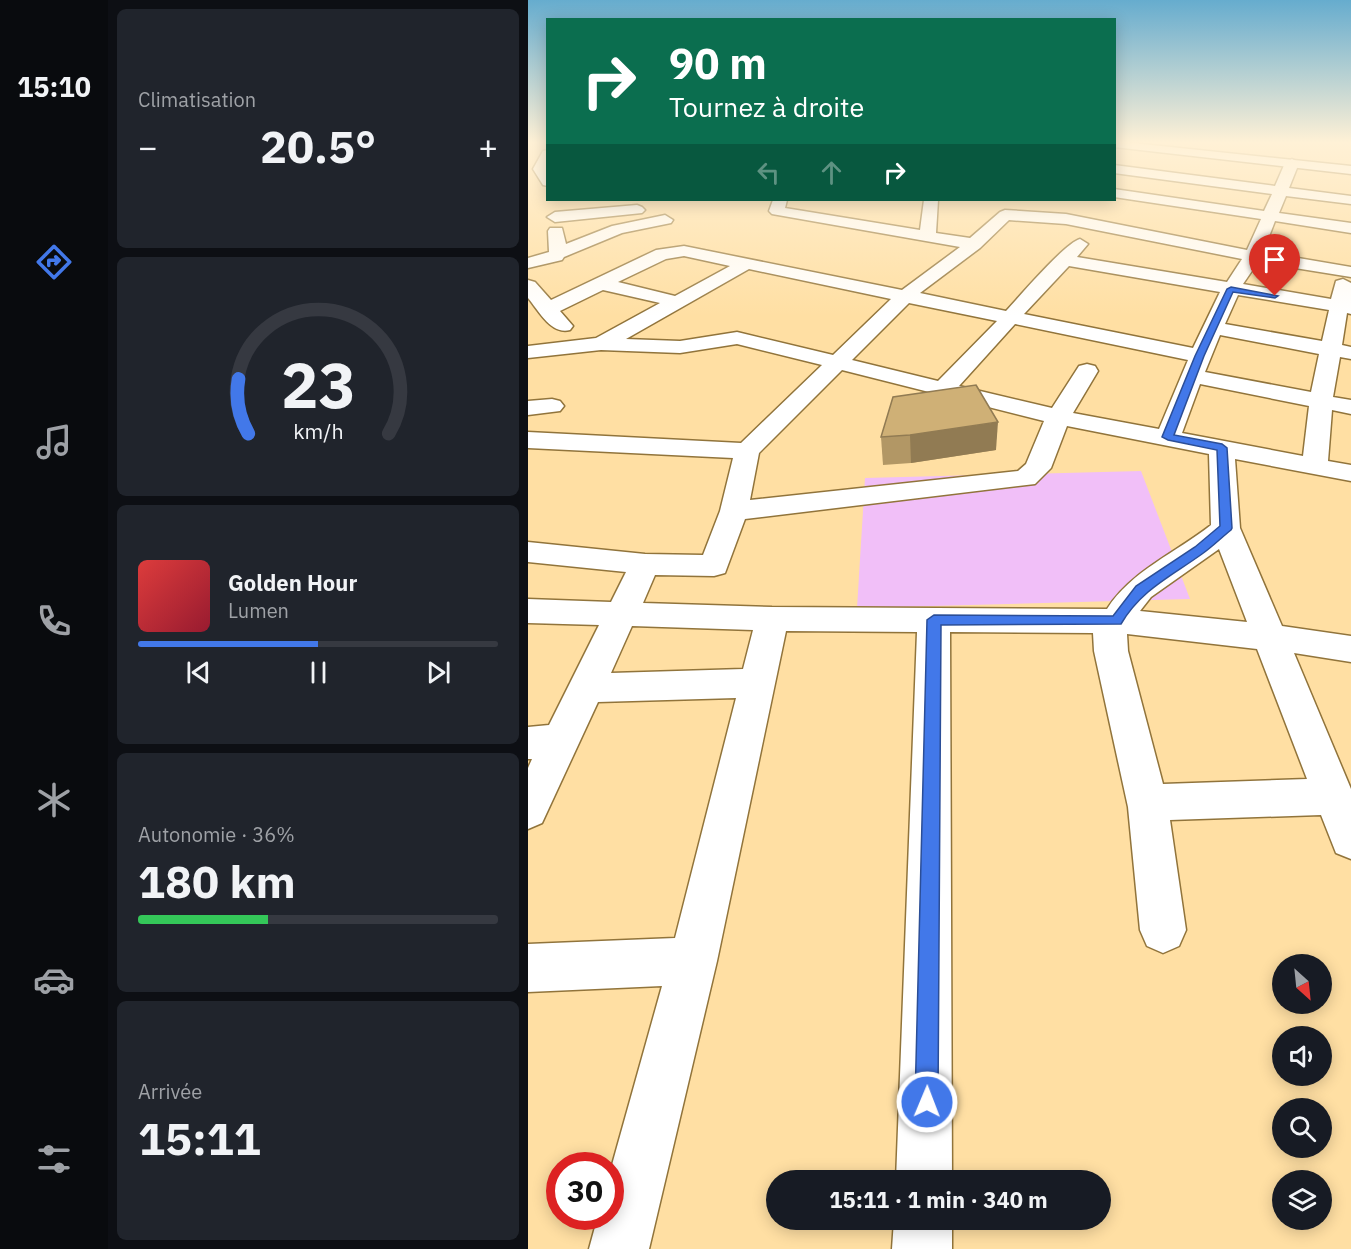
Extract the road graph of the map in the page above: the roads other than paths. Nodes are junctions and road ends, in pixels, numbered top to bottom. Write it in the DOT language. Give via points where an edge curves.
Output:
graph roads {
  1 [pos="1153,199"];
  2 [pos="1190,199"];
  3 [pos="1277,199"];
  4 [pos="559,201"];
  5 [pos="780,201"];
  6 [pos="931,201"];
  7 [pos="1187,204"];
  8 [pos="1270,216"];
  9 [pos="555,217"];
  10 [pos="1099,226"];
  11 [pos="928,236"];
  12 [pos="974,244"];
  13 [pos="1256,249"];
  14 [pos="1349,252"];
  15 [pos="558,253"];
  16 [pos="1063,260"];
  17 [pos="528,263"];
  18 [pos="746,264"];
  19 [pos="602,284"];
  20 [pos="528,286"];
  21 [pos="1231,289"];
  22 [pos="905,297"];
  23 [pos="678,302"];
  24 [pos="1346,307"];
  25 [pos="549,308"];
  26 [pos="1012,318"];
  27 [pos="1213,328"];
  28 [pos="590,346"];
  29 [pos="528,352"];
  30 [pos="1342,352"];
  31 [pos="837,362"];
  32 [pos="1196,366"];
  33 [pos="1087,371"];
  34 [pos="943,389"];
  35 [pos="1321,401"];
  36 [pos="552,406"];
  37 [pos="1351,407"];
  38 [pos="528,408"];
  39 [pos="1058,417"];
  40 [pos="1168,437"];
  41 [pos="532,445"];
  42 [pos="1222,448"];
  43 [pos="747,451"];
  44 [pos="1315,465"];
  45 [pos="1351,473"];
  46 [pos="734,511"];
  47 [pos="1226,528"];
  48 [pos="528,552"];
  49 [pos="645,564"];
  50 [pos="528,611"];
  51 [pos="621,615"];
  52 [pos="772,618"];
  53 [pos="934,620"];
  54 [pos="1116,621"];
  55 [pos="1268,637"];
  56 [pos="1351,649"];
  57 [pos="758,683"];
  58 [pos="586,688"];
  59 [pos="545,742"];
  60 [pos="1332,796"];
  61 [pos="1148,807"];
  62 [pos="528,810"];
  63 [pos="1351,839"];
  64 [pos="1162,930"];
  65 [pos="693,961"];
  66 [pos="528,968"];
  67 [pos="924,1170"];
  68 [pos="923,1230"];
  69 [pos="619,1249"];
  70 [pos="922,1249"];
  1 -- 7 [label="street"];
  2 -- 7 [label="street"];
  3 -- 8 [label="street"];
  4 -- 9 [label="street"];
  5 -- 11 [label="street" via="777,211 875,219"];
  6 -- 11 [label="street"];
  7 -- 8 [label="street"];
  8 -- 13 [label="street"];
  8 -- 14 [label="street"];
  9 -- 15 [label="street"];
  9 -- 15 [label="street" via="664,216"];
  10 -- 12 [label="street" via="1066,219 1005,215"];
  10 -- 13 [label="street"];
  10 -- 16 [label="street"];
  11 -- 12 [label="street"];
  12 -- 22 [label="street"];
  13 -- 14 [label="street"];
  13 -- 21 [label="street"];
  14 -- 24 [label="street"];
  15 -- 17 [label="street" via="550,259"];
  16 -- 21 [label="street"];
  16 -- 26 [label="street"];
  18 -- 19 [label="street" via="674,251"];
  18 -- 22 [label="street"];
  18 -- 23 [label="street"];
  19 -- 23 [label="street"];
  19 -- 25 [label="street"];
  20 -- 25 [label="street"];
  21 -- 24 [label="street"];
  21 -- 27 [label="street"];
  22 -- 26 [label="street"];
  22 -- 31 [label="street"];
  23 -- 28 [label="street"];
  24 -- 30 [label="street"];
  25 -- 28 [label="street"];
  26 -- 32 [label="street"];
  26 -- 34 [label="street"];
  27 -- 30 [label="street"];
  27 -- 32 [label="street"];
  28 -- 29 [label="street"];
  28 -- 31 [label="street" via="680,347 737,338"];
  30 -- 35 [label="street"];
  31 -- 34 [label="street"];
  31 -- 43 [label="street"];
  32 -- 35 [label="street"];
  32 -- 40 [label="street"];
  33 -- 39 [label="street"];
  34 -- 39 [label="street"];
  35 -- 37 [label="street"];
  35 -- 44 [label="street"];
  36 -- 38 [label="street"];
  39 -- 40 [label="street"];
  39 -- 46 [label="street" via="1038,468 1026,477"];
  40 -- 42 [label="street"];
  41 -- 43 [label="street"];
  42 -- 44 [label="street"];
  42 -- 47 [label="street"];
  43 -- 46 [label="street"];
  44 -- 45 [label="street"];
  46 -- 49 [label="street" via="714,566"];
  47 -- 54 [label="street" via="1140,589"];
  47 -- 55 [label="street"];
  48 -- 49 [label="street"];
  49 -- 51 [label="street"];
  50 -- 51 [label="street"];
  51 -- 52 [label="street"];
  51 -- 58 [label="street"];
  52 -- 53 [label="street"];
  52 -- 57 [label="street"];
  53 -- 54 [label="street"];
  53 -- 67 [label="street"];
  54 -- 55 [label="street"];
  54 -- 61 [label="street" via="1110,632 1111,651"];
  55 -- 56 [label="street"];
  55 -- 60 [label="street"];
  57 -- 58 [label="street"];
  57 -- 65 [label="street"];
  58 -- 59 [label="street"];
  59 -- 62 [label="street"];
  60 -- 61 [label="street" via="1166,802"];
  60 -- 63 [label="street"];
  61 -- 64 [label="street"];
  65 -- 66 [label="street"];
  65 -- 69 [label="street"];
  68 -- 70 [label="street"];
}
